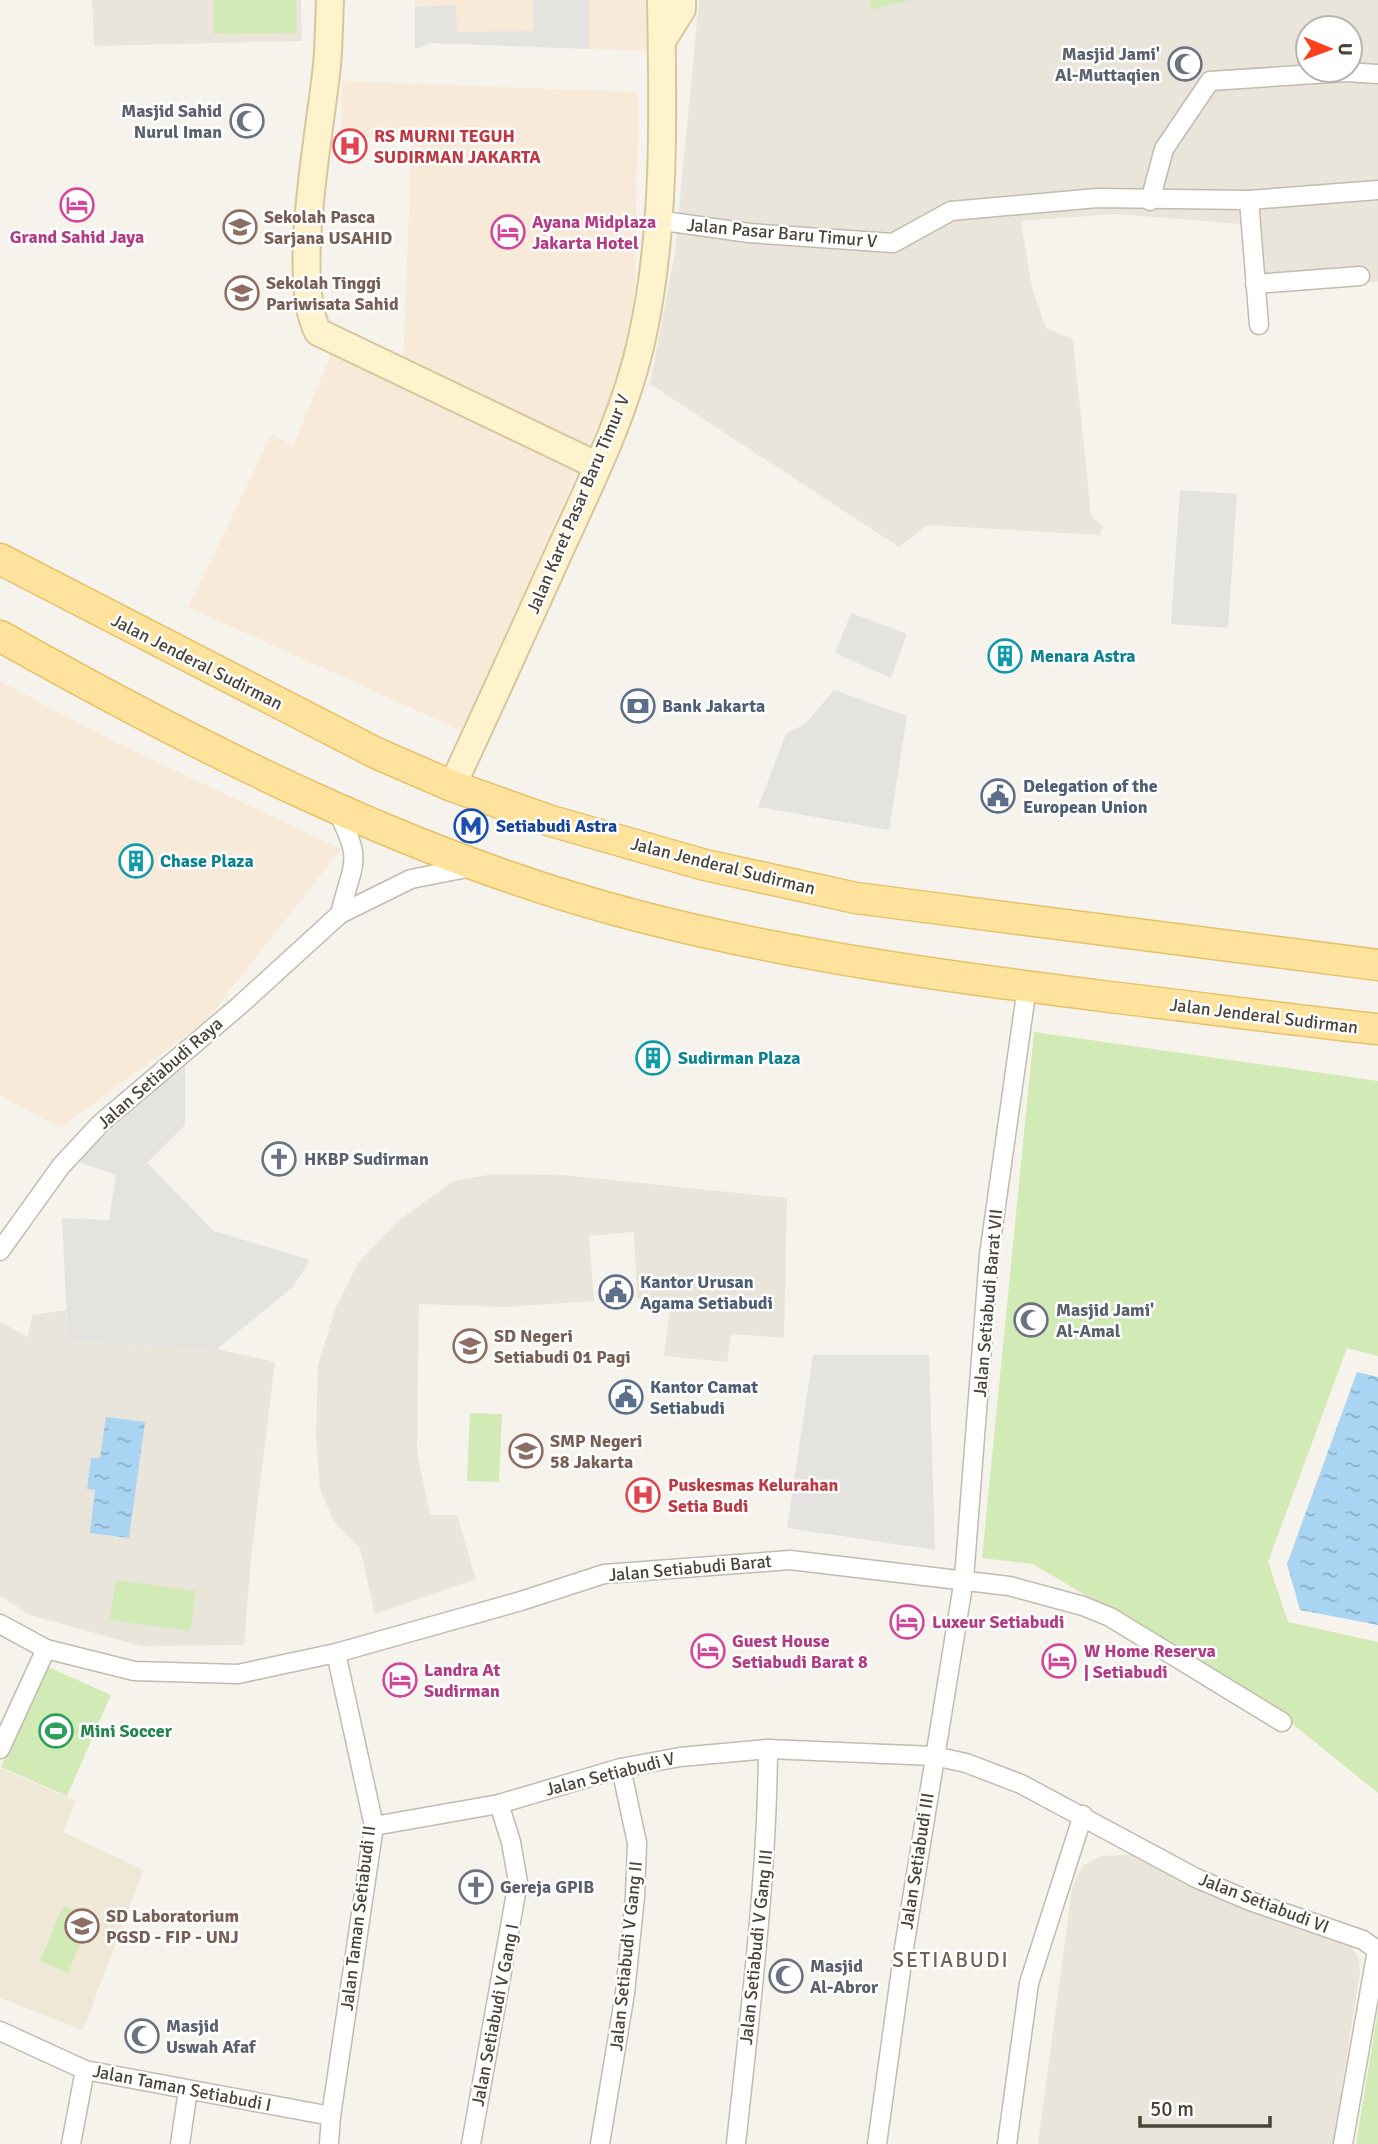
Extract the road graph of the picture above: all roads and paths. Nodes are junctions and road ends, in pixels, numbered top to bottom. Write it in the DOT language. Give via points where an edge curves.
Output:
graph roads {
  1 [pos="330,0"];
  2 [pos="661,0"];
  3 [pos="682,0"];
  4 [pos="662,41"];
  5 [pos="1378,74"];
  6 [pos="1378,190"];
  7 [pos="1249,200"];
  8 [pos="1150,201"];
  9 [pos="657,220"];
  10 [pos="1360,276"];
  11 [pos="1255,284"];
  12 [pos="1259,325"];
  13 [pos="598,466"];
  14 [pos="0,559"];
  15 [pos="0,636"];
  16 [pos="452,786"];
  17 [pos="336,808"];
  18 [pos="482,866"];
  19 [pos="340,914"];
  20 [pos="1378,965"];
  21 [pos="1027,987"];
  22 [pos="1378,1029"];
  23 [pos="0,1251"];
  24 [pos="964,1579"];
  25 [pos="0,1623"];
  26 [pos="46,1649"];
  27 [pos="336,1653"];
  28 [pos="1282,1722"];
  29 [pos="0,1749"];
  30 [pos="768,1749"];
  31 [pos="934,1756"];
  32 [pos="621,1768"];
  33 [pos="499,1804"];
  34 [pos="1083,1815"];
  35 [pos="374,1826"];
  36 [pos="1377,1948"];
  37 [pos="0,2031"];
  38 [pos="85,2070"];
  39 [pos="188,2090"];
  40 [pos="331,2116"];
  41 [pos="71,2144"];
  42 [pos="180,2144"];
  43 [pos="331,2144"];
  44 [pos="471,2144"];
  45 [pos="600,2144"];
  46 [pos="736,2144"];
  47 [pos="877,2144"];
  48 [pos="1007,2144"];
  49 [pos="1343,2144"];
  1 -- 13 [label="street" via="308,237 308,305 318,332"];
  2 -- 4 [label="street, Jalan Karet Pasar Baru Timur V"];
  3 -- 4 [label="street" via="682,9"];
  4 -- 9 [label="street, Jalan Karet Pasar Baru Timur V"];
  5 -- 8 [label="street" via="1210,80 1164,149"];
  6 -- 7 [label="street, Jalan Pasar Baru Timur V"];
  7 -- 8 [label="street, Jalan Pasar Baru Timur V"];
  7 -- 11 [label="street"];
  8 -- 9 [label="street, Jalan Pasar Baru Timur V" via="1097,198 951,211 893,243 761,234"];
  9 -- 13 [label="street, Jalan Karet Pasar Baru Timur V" via="642,337"];
  10 -- 11 [label="street"];
  11 -- 12 [label="street"];
  13 -- 16 [label="street, Jalan Karet Pasar Baru Timur V"];
  14 -- 16 [label="main road, Jalan Jenderal Sudirman" via="352,741"];
  15 -- 17 [label="main road, Jalan Jenderal Sudirman" via="279,783"];
  16 -- 20 [label="main road, Jalan Jenderal Sudirman" via="551,821 705,865 856,898"];
  17 -- 18 [label="main road, Jalan Jenderal Sudirman"];
  17 -- 19 [label="street, Jalan Setiabudi Raya" via="355,853 355,869"];
  18 -- 19 [label="street, Jalan Setiabudi Raya" via="411,879"];
  18 -- 21 [label="main road, Jalan Jenderal Sudirman" via="635,916 734,939"];
  19 -- 23 [label="street, Jalan Setiabudi Raya" via="101,1123 61,1166"];
  21 -- 22 [label="main road, Jalan Jenderal Sudirman"];
  21 -- 24 [label="street, Jalan Setiabudi Barat VII" via="989,1255"];
  24 -- 27 [label="street, Jalan Setiabudi Barat" via="790,1560 604,1574"];
  24 -- 28 [label="street, Jalan Setiabudi Barat" via="1049,1596 1110,1617"];
  24 -- 31 [label="street, Jalan Setiabudi III"];
  25 -- 26 [label="street, Jalan Setiabudi Barat"];
  26 -- 27 [label="street, Jalan Setiabudi Barat" via="134,1671 238,1674"];
  26 -- 29 [label="street"];
  27 -- 35 [label="street, Jalan Taman Setiabudi II"];
  30 -- 31 [label="street, Jalan Setiabudi V"];
  30 -- 32 [label="street, Jalan Setiabudi V"];
  30 -- 46 [label="street, Jalan Setiabudi V Gang III" via="768,1833"];
  31 -- 34 [label="street, Jalan Setiabudi VI" via="1021,1784"];
  31 -- 47 [label="street, Jalan Setiabudi III"];
  32 -- 33 [label="street, Jalan Setiabudi V"];
  32 -- 45 [label="street, Jalan Setiabudi V Gang II" via="637,1843 635,1896 625,1993"];
  33 -- 35 [label="street, Jalan Setiabudi V"];
  33 -- 44 [label="street, Jalan Setiabudi V Gang I" via="518,1882"];
  34 -- 36 [label="street, Jalan Setiabudi VI" via="1196,1878"];
  34 -- 48 [label="street" via="1029,1983"];
  35 -- 40 [label="street, Jalan Taman Setiabudi II"];
  36 -- 49 [label="street, Jalan Setiabudi VI"];
  37 -- 38 [label="street, Jalan Taman Setiabudi I"];
  38 -- 39 [label="street, Jalan Taman Setiabudi I"];
  38 -- 41 [label="street"];
  39 -- 40 [label="street, Jalan Taman Setiabudi I"];
  39 -- 42 [label="street"];
  40 -- 43 [label="street, Jalan Taman Setiabudi II"];
}
